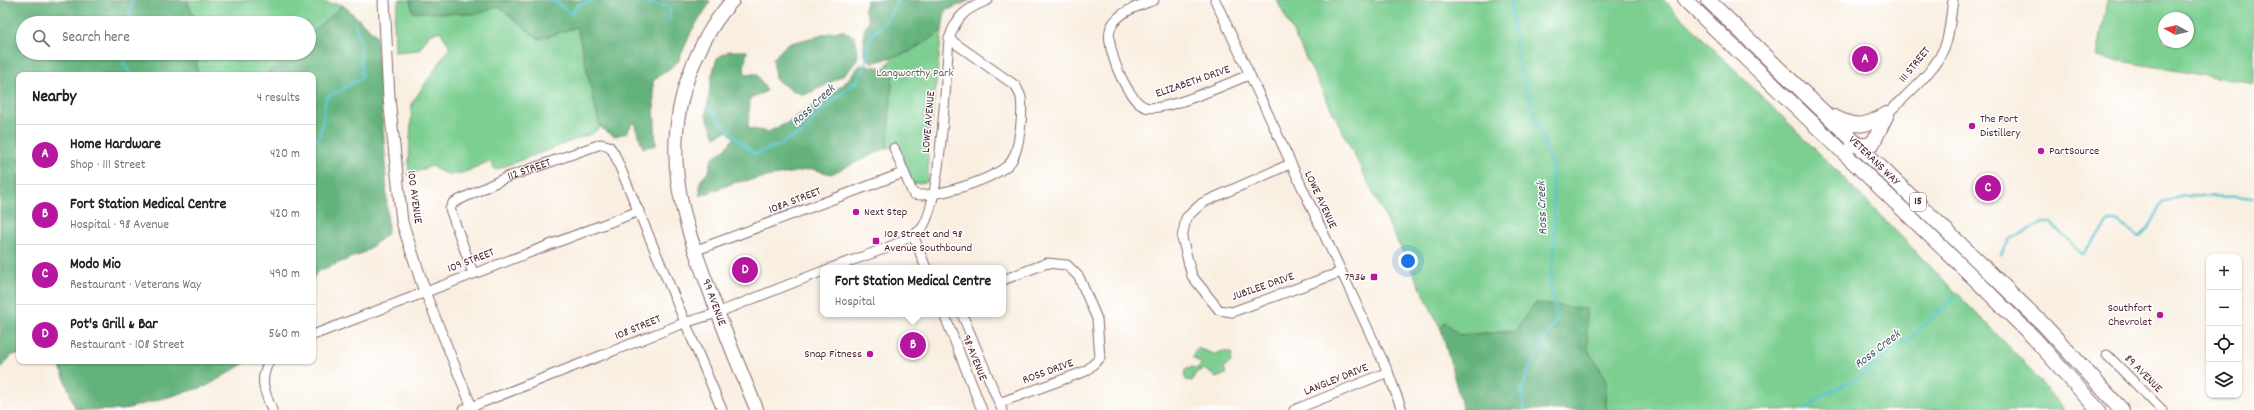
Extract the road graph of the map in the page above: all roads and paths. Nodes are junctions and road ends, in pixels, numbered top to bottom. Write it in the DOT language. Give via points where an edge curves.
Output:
graph roads {
  1 [pos="384,0"];
  2 [pos="733,0"];
  3 [pos="988,0"];
  4 [pos="1154,0"];
  5 [pos="1215,0"];
  6 [pos="1685,0"];
  7 [pos="1708,0"];
  8 [pos="1953,0"];
  9 [pos="949,39"];
  10 [pos="1249,75"];
  11 [pos="1824,112"];
  12 [pos="1888,114"];
  13 [pos="1858,144"];
  14 [pos="1837,146"];
  15 [pos="894,148"];
  16 [pos="1290,164"];
  17 [pos="903,173"];
  18 [pos="935,194"];
  19 [pos="639,212"];
  20 [pos="913,235"];
  21 [pos="694,251"];
  22 [pos="838,265"];
  23 [pos="925,265"];
  24 [pos="820,272"];
  25 [pos="1341,272"];
  26 [pos="473,273"];
  27 [pos="1006,279"];
  28 [pos="426,292"];
  29 [pos="717,312"];
  30 [pos="945,317"];
  31 [pos="963,317"];
  32 [pos="684,323"];
  33 [pos="316,334"];
  34 [pos="2107,356"];
  35 [pos="267,365"];
  36 [pos="1388,372"];
  37 [pos="1000,407"];
  38 [pos="469,409"];
  39 [pos="272,410"];
  40 [pos="722,410"];
  41 [pos="757,410"];
  42 [pos="982,410"];
  43 [pos="1294,410"];
  44 [pos="1402,410"];
  45 [pos="2098,410"];
  46 [pos="2122,410"];
  47 [pos="2162,410"];
  1 -- 28 [label="street, 100 AVENUE" via="389,98 402,222"];
  2 -- 21 [label="main road, 99 AVENUE" via="718,19 698,53 679,110 676,146 678,192"];
  3 -- 9 [label="street, LOWE AVENUE" via="965,11 955,23"];
  4 -- 10 [label="street, ELIZABETH DRIVE" via="1120,15 1109,35 1110,49 1130,95 1144,107 1162,108"];
  5 -- 10 [label="street, LOWE AVENUE"];
  6 -- 14 [label="main road, VETERANS WAY / 15"];
  7 -- 11 [label="main road, VETERANS WAY / 15"];
  8 -- 12 [label="street, 111 STREET" via="1946,41 1939,56 1927,73"];
  9 -- 18 [label="street, LOWE AVENUE"];
  9 -- 18 [label="street" via="1016,86 1021,97 1020,126 1017,149 1008,165 974,183"];
  10 -- 16 [label="street, LOWE AVENUE"];
  11 -- 12 [label="main road" via="1855,126 1868,124"];
  11 -- 13 [label="main road, VETERANS WAY / 15"];
  12 -- 13 [label="main road" via="1873,143"];
  13 -- 14 [label="main road"];
  13 -- 46 [label="main road, VETERANS WAY / 15" via="2044,325"];
  14 -- 45 [label="main road, VETERANS WAY / 15" via="2033,337"];
  15 -- 17 [label="street"];
  16 -- 25 [label="street, LOWE AVENUE"];
  16 -- 25 [label="street, JUBILEE DRIVE" via="1202,203 1186,218 1182,238 1192,276 1219,310 1232,312"];
  17 -- 18 [label="street" via="913,194"];
  17 -- 21 [label="street, 108A STREET"];
  18 -- 20 [label="street, LOWE AVENUE" via="927,220 922,229"];
  19 -- 26 [label="street, 109 STREET"];
  19 -- 26 [label="street, 112 STREET" via="614,153 606,144 505,178 453,203 450,210"];
  19 -- 32 [label="street"];
  20 -- 22 [label="street"];
  20 -- 23 [label="street"];
  21 -- 29 [label="main road, 99 AVENUE"];
  24 -- 29 [label="street, 108 STREET"];
  25 -- 36 [label="street, LOWE AVENUE"];
  26 -- 28 [label="street, 109 STREET"];
  27 -- 37 [label="street, ROSS DRIVE" via="1047,263 1067,265 1079,277 1097,320 1100,358 1086,371"];
  28 -- 33 [label="street, 109 STREET"];
  28 -- 38 [label="street, 100 AVENUE"];
  29 -- 32 [label="street, 108 STREET"];
  29 -- 41 [label="main road, 99 AVENUE"];
  30 -- 42 [label="street, 98 AVENUE"];
  31 -- 37 [label="street"];
  32 -- 38 [label="street, 108 STREET"];
  32 -- 40 [label="street"];
  34 -- 47 [label="street, 89 AVENUE"];
  35 -- 39 [label="street" via="262,374 263,385"];
  36 -- 43 [label="street, LANGLEY DRIVE"];
  36 -- 44 [label="street, LOWE AVENUE"];
}
